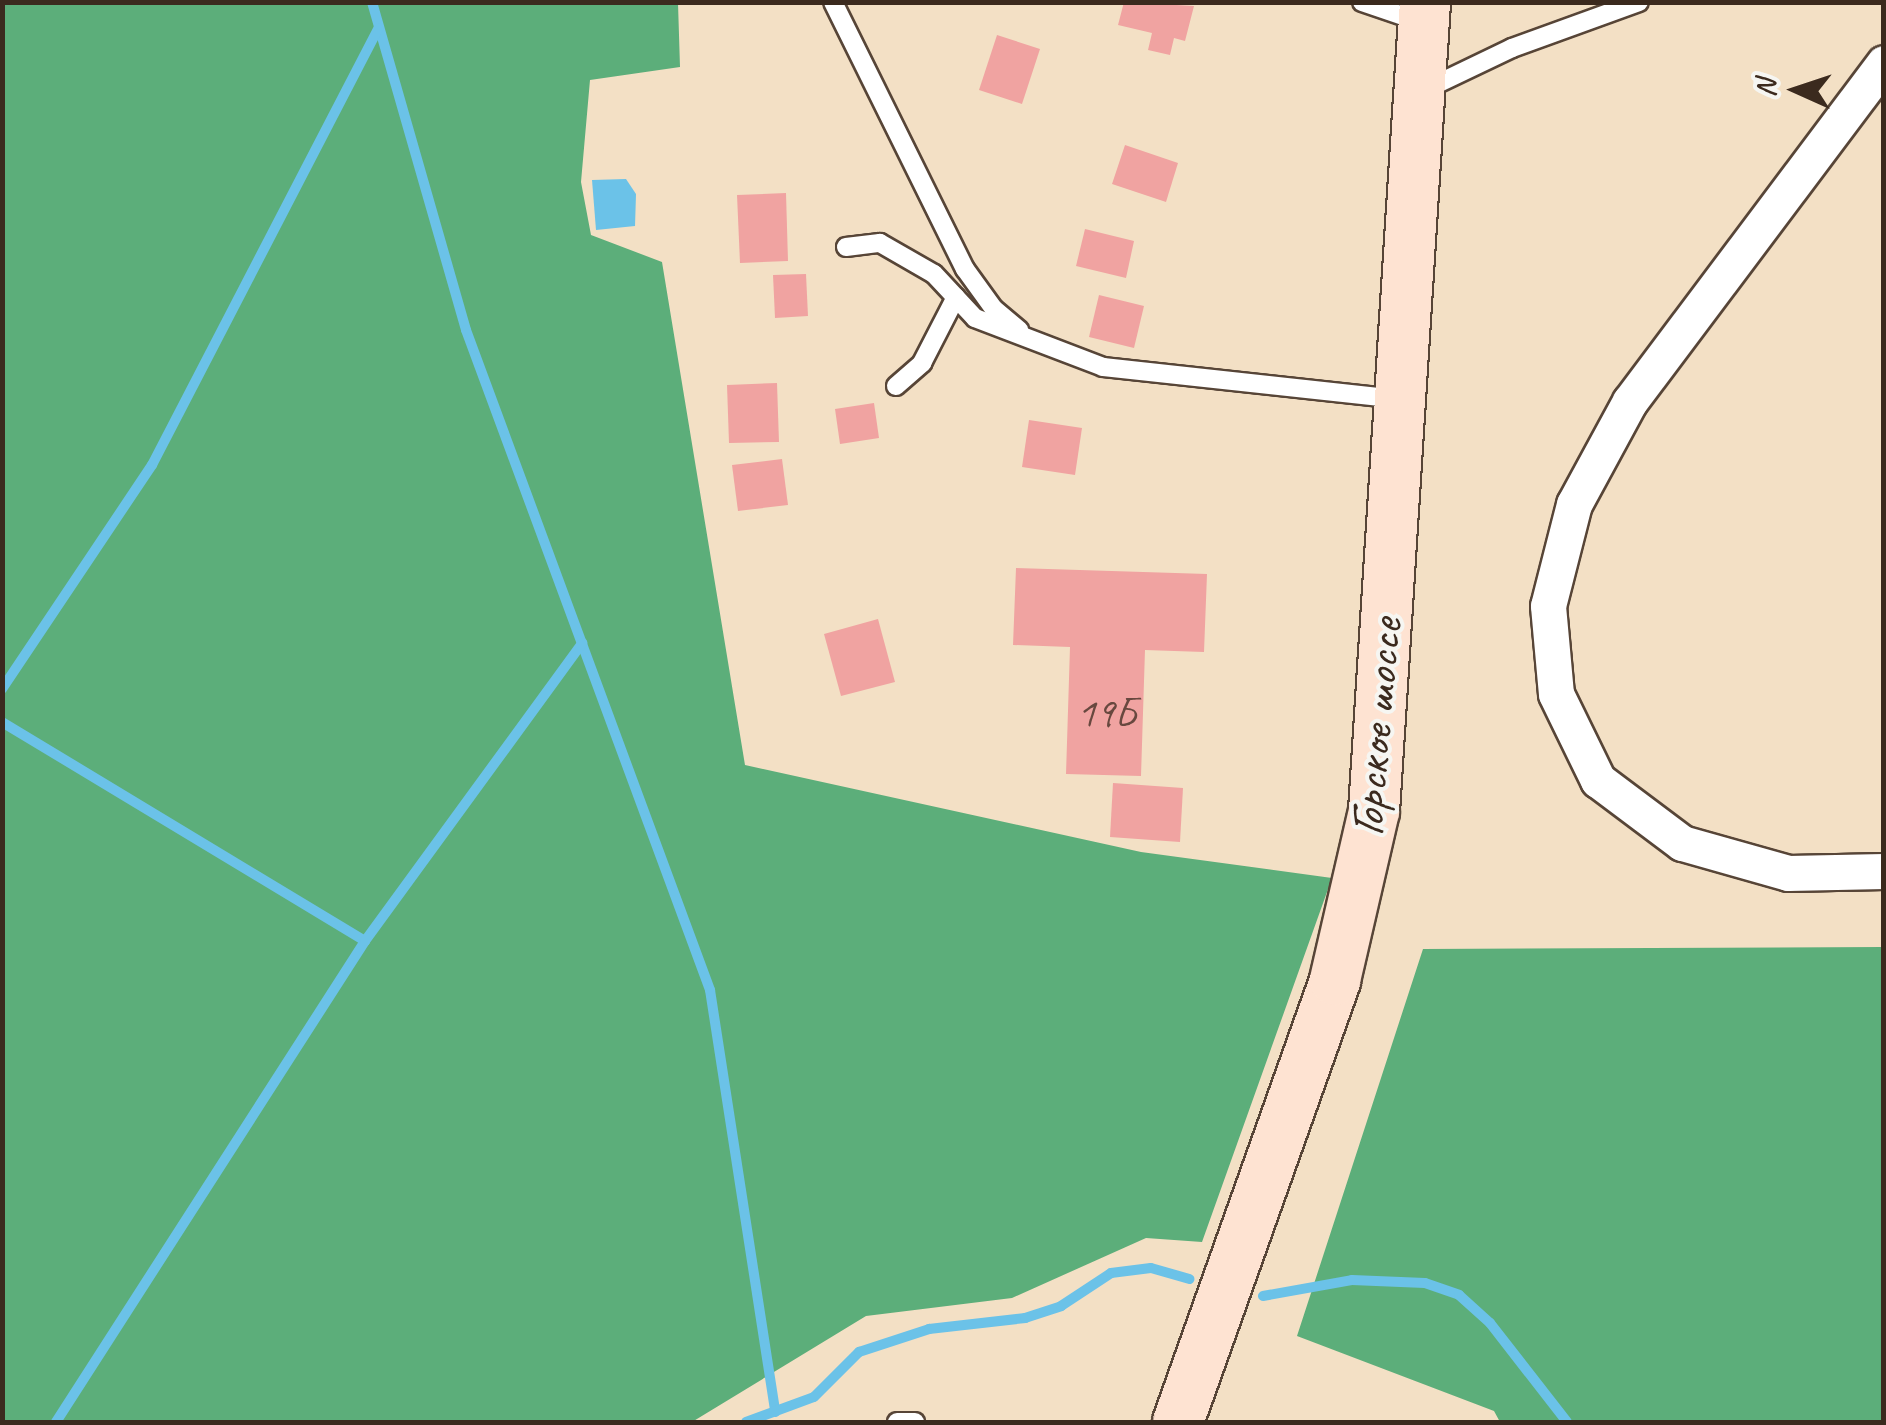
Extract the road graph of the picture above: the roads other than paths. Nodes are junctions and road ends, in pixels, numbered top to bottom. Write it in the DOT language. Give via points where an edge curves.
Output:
graph roads {
  1 [pos="833,2"];
  2 [pos="1362,2"];
  3 [pos="1639,2"];
  4 [pos="1424,12"];
  5 [pos="1884,63"];
  6 [pos="1419,108"];
  7 [pos="846,247"];
  8 [pos="956,297"];
  9 [pos="1031,340"];
  10 [pos="896,386"];
  11 [pos="1400,399"];
  12 [pos="1884,871"];
  13 [pos="897,1422"];
  14 [pos="914,1422"];
  15 [pos="1178,1422"];
  1 -- 9 [label="lane" via="965,269 994,309"];
  2 -- 4 [label="lane"];
  3 -- 6 [label="lane" via="1437,84"];
  4 -- 6 [label="main road, Горское шоссе"];
  5 -- 12 [label="street" via="1630,401 1574,504 1548,606 1556,694 1598,780 1682,844 1788,873"];
  6 -- 11 [label="main road, Горское шоссе"];
  7 -- 8 [label="lane" via="880,243 934,274"];
  8 -- 9 [label="lane" via="976,318"];
  8 -- 10 [label="lane" via="922,363"];
  9 -- 11 [label="lane" via="1102,368"];
  11 -- 15 [label="main road, Горское шоссе" via="1374,811 1358,895 1283,1139"];
  13 -- 14 [label="lane"];
}
